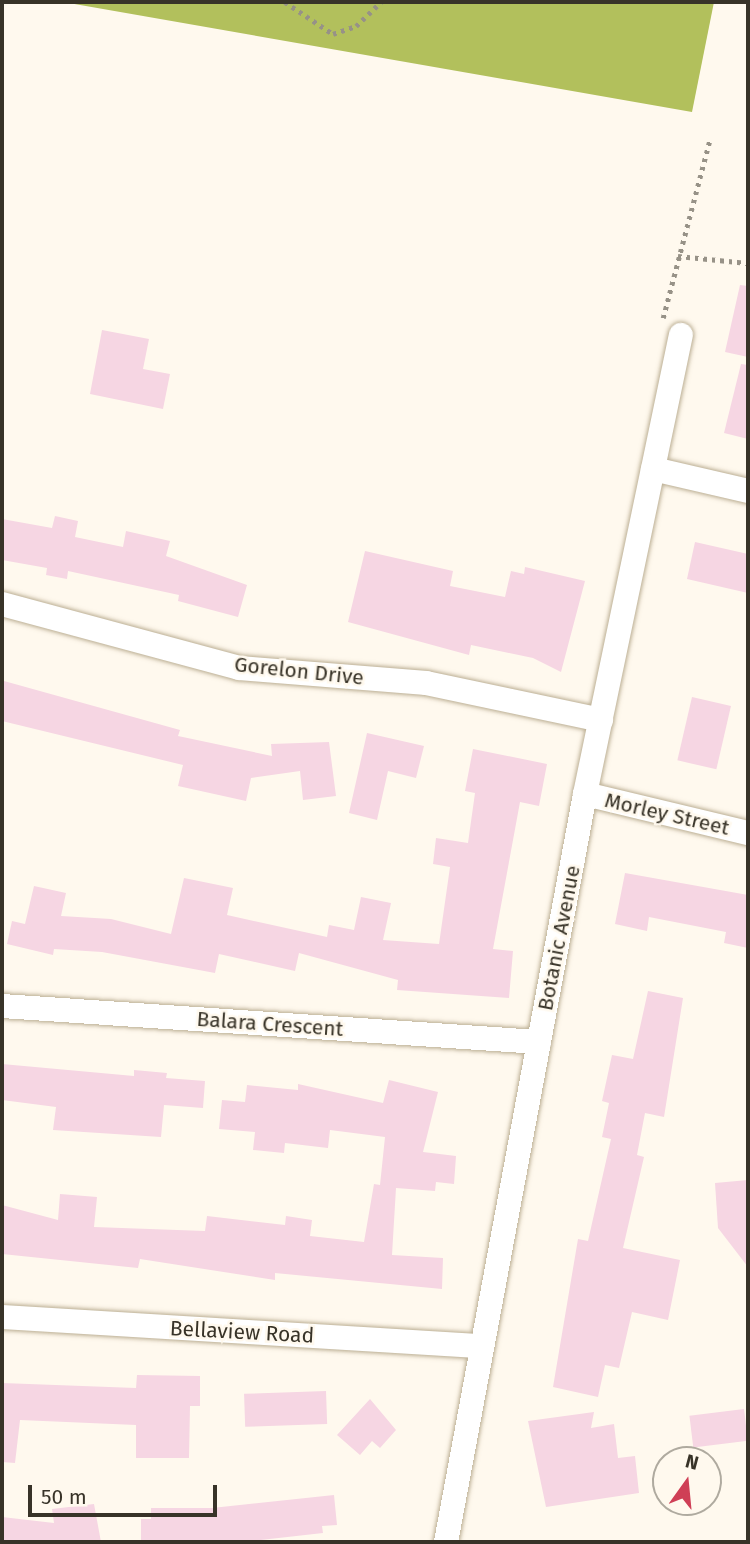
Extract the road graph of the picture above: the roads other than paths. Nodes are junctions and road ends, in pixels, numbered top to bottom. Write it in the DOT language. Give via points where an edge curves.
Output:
graph roads {
  1 [pos="681,335"];
  2 [pos="653,469"];
  3 [pos="748,491"];
  4 [pos="2,604"];
  5 [pos="601,720"];
  6 [pos="585,794"];
  7 [pos="748,833"];
  8 [pos="2,1006"];
  9 [pos="539,1042"];
  10 [pos="2,1317"];
  11 [pos="482,1346"];
  12 [pos="446,1542"];
  1 -- 2 [label="street, Botanic Avenue"];
  2 -- 3 [label="street"];
  2 -- 5 [label="street, Botanic Avenue"];
  4 -- 5 [label="street, Gorelon Drive" via="239,668 426,683"];
  5 -- 6 [label="street, Botanic Avenue"];
  6 -- 7 [label="street, Morley Street"];
  6 -- 9 [label="street, Botanic Avenue"];
  8 -- 9 [label="street, Balara Crescent"];
  9 -- 11 [label="street, Botanic Avenue"];
  10 -- 11 [label="street, Bellaview Road"];
  11 -- 12 [label="street, Botanic Avenue"];
}
